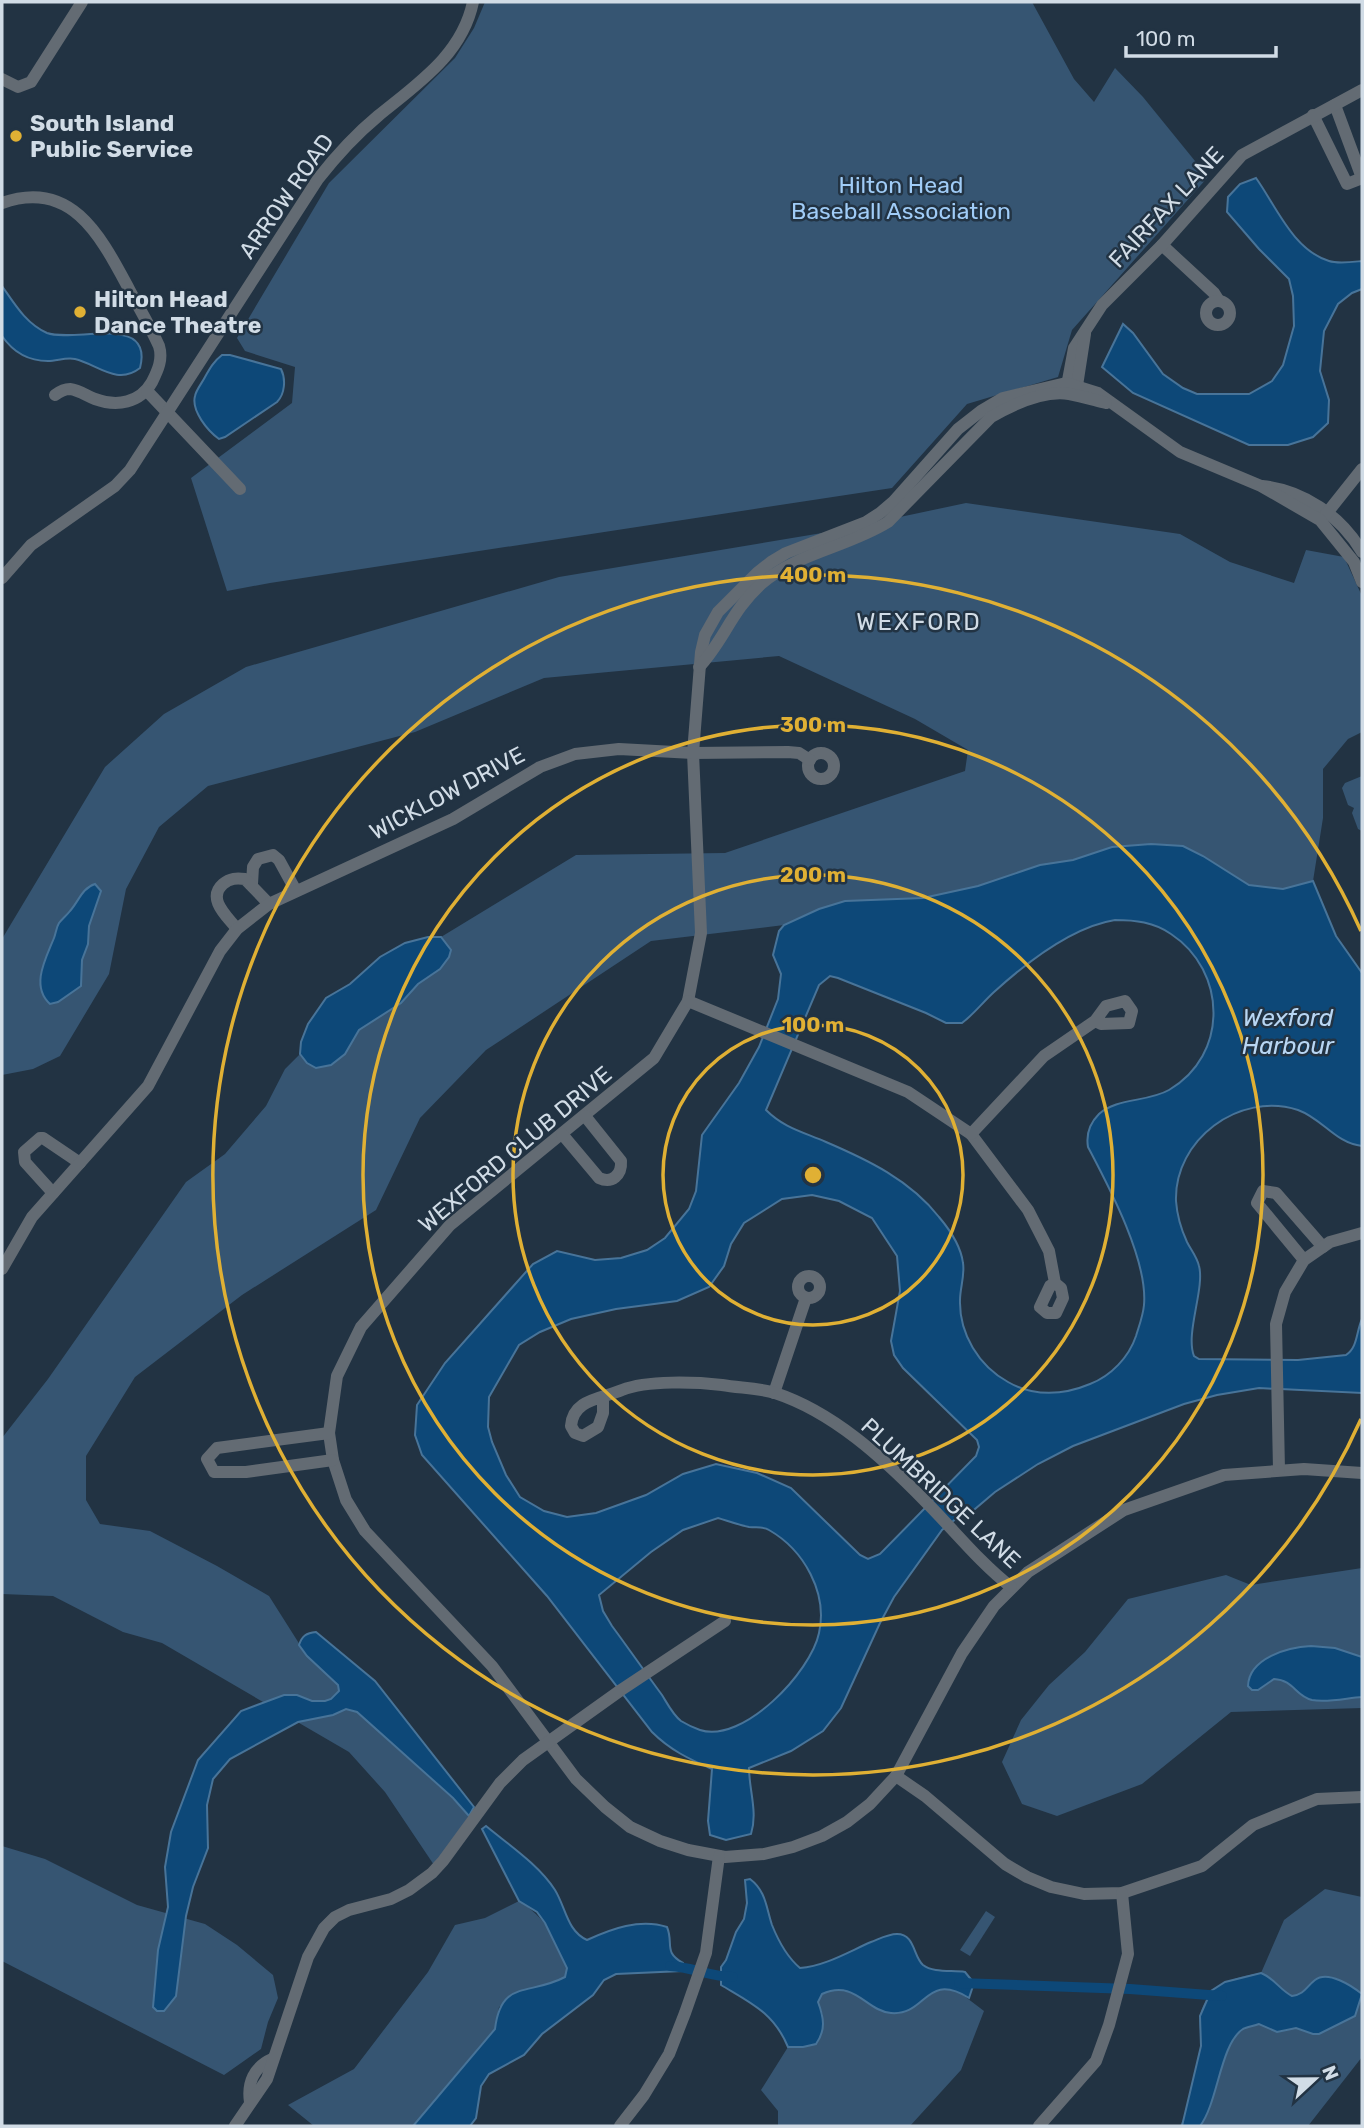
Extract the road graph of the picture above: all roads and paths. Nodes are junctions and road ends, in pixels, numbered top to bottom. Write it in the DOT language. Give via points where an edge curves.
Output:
graph roads {
  1 [pos="82,2"];
  2 [pos="473,2"];
  3 [pos="2,79"];
  4 [pos="1362,90"];
  5 [pos="1335,104"];
  6 [pos="1313,115"];
  7 [pos="1362,178"];
  8 [pos="2,203"];
  9 [pos="1162,245"];
  10 [pos="1219,301"];
  11 [pos="1071,390"];
  12 [pos="147,391"];
  13 [pos="55,395"];
  14 [pos="168,413"];
  15 [pos="1362,469"];
  16 [pos="240,489"];
  17 [pos="1323,516"];
  18 [pos="1362,552"];
  19 [pos="2,578"];
  20 [pos="1362,582"];
  21 [pos="693,753"];
  22 [pos="810,760"];
  23 [pos="252,884"];
  24 [pos="296,891"];
  25 [pos="269,904"];
  26 [pos="237,929"];
  27 [pos="688,1001"];
  28 [pos="1096,1021"];
  29 [pos="585,1115"];
  30 [pos="562,1134"];
  31 [pos="971,1135"];
  32 [pos="80,1163"];
  33 [pos="53,1193"];
  34 [pos="1362,1233"];
  35 [pos="1323,1247"];
  36 [pos="1304,1260"];
  37 [pos="2,1269"];
  38 [pos="1055,1283"];
  39 [pos="806,1298"];
  40 [pos="774,1393"];
  41 [pos="603,1398"];
  42 [pos="329,1433"];
  43 [pos="333,1460"];
  44 [pos="1279,1470"];
  45 [pos="1362,1473"];
  46 [pos="1011,1587"];
  47 [pos="725,1621"];
  48 [pos="549,1743"];
  49 [pos="896,1776"];
  50 [pos="1362,1797"];
  51 [pos="719,1856"];
  52 [pos="1122,1893"];
  53 [pos="235,2126"];
  54 [pos="620,2126"];
  55 [pos="1039,2126"];
  1 -- 3 [label="street" via="38,73 24,86"];
  2 -- 14 [label="street, ARROW ROAD" via="460,36 435,69 350,141 318,179"];
  4 -- 5 [label="street, FAIRFAX LANE"];
  5 -- 6 [label="street, FAIRFAX LANE"];
  5 -- 7 [label="street"];
  6 -- 7 [label="street" via="1347,184"];
  6 -- 9 [label="street, FAIRFAX LANE" via="1242,155"];
  8 -- 12 [label="street" via="42,198 69,207 89,223 159,346 161,360"];
  9 -- 10 [label="street"];
  9 -- 11 [label="street, FAIRFAX LANE" via="1086,327"];
  11 -- 17 [label="street, WEXFORD CLUB DRIVE" via="1110,403 1180,452"];
  11 -- 21 [label="street, WEXFORD CLUB DRIVE" via="1003,398 981,411 958,429 888,522 779,570 746,598 699,667"];
  12 -- 13 [label="street" via="121,403 71,389"];
  12 -- 14 [label="street"];
  14 -- 16 [label="street"];
  14 -- 19 [label="street, ARROW ROAD" via="115,486 44,535"];
  15 -- 17 [label="street"];
  17 -- 18 [label="street, WEXFORD CLUB DRIVE" via="1349,534"];
  17 -- 20 [label="street, WEXFORD CLUB DRIVE"];
  21 -- 22 [label="street, WICKLOW DRIVE" via="788,752"];
  21 -- 24 [label="street, WICKLOW DRIVE" via="619,748 575,754 540,767 453,818"];
  21 -- 27 [label="street, WEXFORD CLUB DRIVE" via="701,933"];
  23 -- 24 [label="street" via="258,859 273,855"];
  23 -- 25 [label="street"];
  23 -- 26 [label="street" via="234,878 219,889 221,909"];
  24 -- 25 [label="street, WICKLOW DRIVE"];
  25 -- 26 [label="street, WICKLOW DRIVE"];
  26 -- 32 [label="street, WICKLOW DRIVE" via="220,951 148,1086"];
  27 -- 29 [label="street, WEXFORD CLUB DRIVE" via="654,1058"];
  27 -- 31 [label="street" via="908,1092"];
  28 -- 31 [label="street" via="1044,1056"];
  29 -- 30 [label="street, WEXFORD CLUB DRIVE"];
  29 -- 30 [label="street" via="621,1161 613,1179 598,1178"];
  30 -- 42 [label="street, WEXFORD CLUB DRIVE" via="450,1225 361,1327 337,1376"];
  31 -- 38 [label="street" via="1028,1210 1049,1251"];
  32 -- 33 [label="street, WICKLOW DRIVE"];
  32 -- 33 [label="street" via="43,1138 24,1152 25,1163"];
  33 -- 37 [label="street, WICKLOW DRIVE" via="32,1217"];
  34 -- 35 [label="street"];
  35 -- 36 [label="street"];
  35 -- 36 [label="street" via="1276,1193 1263,1191 1257,1203"];
  36 -- 44 [label="street" via="1285,1292 1276,1324"];
  39 -- 40 [label="street"];
  40 -- 41 [label="street, PLUMBRIDGE LANE" via="695,1382 629,1388"];
  40 -- 46 [label="street, PLUMBRIDGE LANE" via="824,1416 869,1448"];
  42 -- 43 [label="street, WEXFORD CLUB DRIVE"];
  42 -- 43 [label="street" via="217,1448 207,1459 214,1472"];
  43 -- 48 [label="street, WEXFORD CLUB DRIVE" via="346,1500 365,1531 492,1666"];
  44 -- 45 [label="street, WEXFORD CLUB DRIVE"];
  44 -- 46 [label="street, WEXFORD CLUB DRIVE" via="1224,1475 1124,1510"];
  46 -- 49 [label="street, WEXFORD CLUB DRIVE" via="962,1653"];
  47 -- 48 [label="street"];
  48 -- 51 [label="street, WEXFORD CLUB DRIVE" via="576,1779 630,1827 660,1841"];
  48 -- 53 [label="street" via="500,1783 432,1874 391,1899 349,1910 324,1928 308,1957 267,2079"];
  49 -- 51 [label="street, WEXFORD CLUB DRIVE" via="870,1804 822,1836 764,1854"];
  49 -- 52 [label="street" via="1027,1877 1084,1894"];
  50 -- 52 [label="street" via="1304,1804 1253,1825 1202,1866"];
  51 -- 54 [label="street" via="706,1953 685,2012 668,2054"];
  52 -- 55 [label="street" via="1128,1954 1096,2061"];
}
